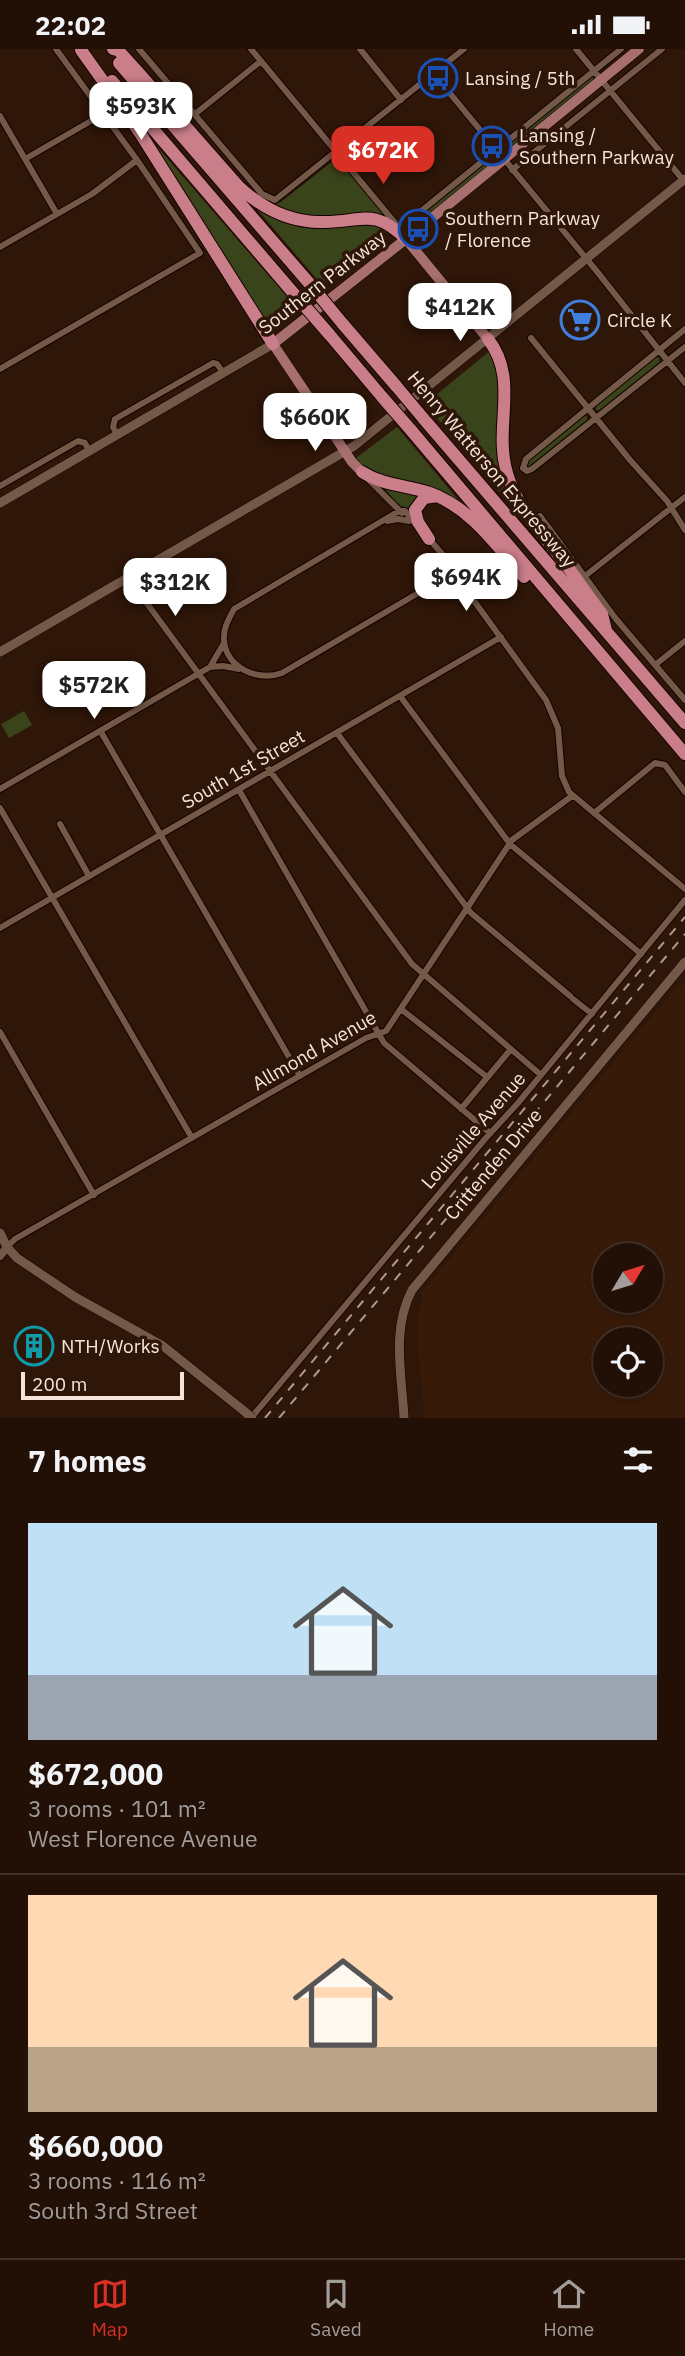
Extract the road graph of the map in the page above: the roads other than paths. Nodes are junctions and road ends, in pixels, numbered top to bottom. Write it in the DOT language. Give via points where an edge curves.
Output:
graph roads {
  1 [pos="56,49"];
  2 [pos="106,49"];
  3 [pos="113,49"];
  4 [pos="139,49"];
  5 [pos="154,49"];
  6 [pos="251,49"];
  7 [pos="360,49"];
  8 [pos="464,49"];
  9 [pos="576,49"];
  10 [pos="621,49"];
  11 [pos="639,49"];
  12 [pos="662,49"];
  13 [pos="80,50"];
  14 [pos="145,56"];
  15 [pos="261,61"];
  16 [pos="594,71"];
  17 [pos="434,74"];
  18 [pos="602,80"];
  19 [pos="611,91"];
  20 [pos="401,100"];
  21 [pos="103,114"];
  22 [pos="195,114"];
  23 [pos="0,116"];
  24 [pos="496,150"];
  25 [pos="337,151"];
  26 [pos="25,159"];
  27 [pos="503,159"];
  28 [pos="136,160"];
  29 [pos="512,170"];
  30 [pos="684,181"];
  31 [pos="57,214"];
  32 [pos="410,220"];
  33 [pos="406,239"];
  34 [pos="0,247"];
  35 [pos="586,260"];
  36 [pos="685,329"];
  37 [pos="531,338"];
  38 [pos="488,339"];
  39 [pos="272,344"];
  40 [pos="685,347"];
  41 [pos="659,350"];
  42 [pos="668,361"];
  43 [pos="0,369"];
  44 [pos="685,383"];
  45 [pos="588,409"];
  46 [pos="596,418"];
  47 [pos="89,451"];
  48 [pos="346,451"];
  49 [pos="362,471"];
  50 [pos="0,486"];
  51 [pos="438,496"];
  52 [pos="685,497"];
  53 [pos="0,503"];
  54 [pos="671,508"];
  55 [pos="400,511"];
  56 [pos="540,516"];
  57 [pos="409,521"];
  58 [pos="382,522"];
  59 [pos="685,530"];
  60 [pos="429,539"];
  61 [pos="454,572"];
  62 [pos="585,576"];
  63 [pos="129,579"];
  64 [pos="607,634"];
  65 [pos="501,638"];
  66 [pos="685,641"];
  67 [pos="224,643"];
  68 [pos="0,652"];
  69 [pos="655,665"];
  70 [pos="210,667"];
  71 [pos="243,670"];
  72 [pos="200,674"];
  73 [pos="631,691"];
  74 [pos="400,696"];
  75 [pos="685,700"];
  76 [pos="685,723"];
  77 [pos="101,732"];
  78 [pos="337,733"];
  79 [pos="685,754"];
  80 [pos="271,772"];
  81 [pos="0,789"];
  82 [pos="239,790"];
  83 [pos="685,792"];
  84 [pos="572,796"];
  85 [pos="0,809"];
  86 [pos="594,813"];
  87 [pos="60,824"];
  88 [pos="161,834"];
  89 [pos="510,844"];
  90 [pos="89,876"];
  91 [pos="685,889"];
  92 [pos="51,898"];
  93 [pos="685,900"];
  94 [pos="466,908"];
  95 [pos="0,928"];
  96 [pos="641,954"];
  97 [pos="685,961"];
  98 [pos="423,974"];
  99 [pos="401,1009"];
  100 [pos="592,1014"];
  101 [pos="0,1032"];
  102 [pos="379,1034"];
  103 [pos="511,1049"];
  104 [pos="541,1075"];
  105 [pos="300,1076"];
  106 [pos="487,1077"];
  107 [pos="461,1109"];
  108 [pos="491,1133"];
  109 [pos="192,1138"];
  110 [pos="94,1195"];
  111 [pos="0,1233"];
  112 [pos="7,1247"];
  113 [pos="0,1256"];
  114 [pos="249,1416"];
  115 [pos="404,1418"];
  1 -- 21 [label="street"];
  2 -- 64 [label="highway, Henry Watterson Expressway, bridge"];
  3 -- 33 [label="highway" via="239,187 259,203 310,222 380,220"];
  4 -- 14 [label="street"];
  5 -- 14 [label="street"];
  6 -- 15 [label="street"];
  7 -- 20 [label="street"];
  8 -- 17 [label="street"];
  9 -- 16 [label="street"];
  10 -- 16 [label="street"];
  11 -- 18 [label="main road, Southern Parkway"];
  12 -- 19 [label="street"];
  13 -- 39 [label="highway" via="136,127"];
  13 -- 73 [label="highway, Henry Watterson Expressway, bridge" via="133,106"];
  14 -- 22 [label="street"];
  15 -- 22 [label="street"];
  15 -- 25 [label="street"];
  16 -- 18 [label="street"];
  16 -- 24 [label="street"];
  17 -- 20 [label="street"];
  17 -- 24 [label="street"];
  18 -- 19 [label="street"];
  18 -- 27 [label="main road, Southern Parkway"];
  19 -- 29 [label="street"];
  19 -- 30 [label="street"];
  20 -- 25 [label="street"];
  21 -- 26 [label="street"];
  21 -- 28 [label="street"];
  22 -- 25 [label="street" via="270,199 279,199"];
  23 -- 26 [label="street"];
  24 -- 27 [label="street"];
  24 -- 32 [label="street"];
  25 -- 33 [label="street"];
  26 -- 31 [label="street"];
  27 -- 29 [label="street"];
  27 -- 33 [label="main road, Southern Parkway"];
  28 -- 31 [label="street"];
  28 -- 43 [label="street" via="200,253"];
  29 -- 35 [label="street"];
  30 -- 35 [label="main road"];
  31 -- 34 [label="street"];
  33 -- 38 [label="main road"];
  33 -- 39 [label="main road, Southern Parkway"];
  35 -- 38 [label="main road"];
  35 -- 41 [label="street"];
  36 -- 41 [label="street"];
  37 -- 45 [label="street"];
  38 -- 48 [label="main road"];
  38 -- 64 [label="highway" via="504,371 502,446 510,484 602,614"];
  39 -- 47 [label="main road, Southern Parkway"];
  39 -- 48 [label="main road"];
  40 -- 42 [label="street"];
  41 -- 42 [label="street"];
  41 -- 45 [label="street"];
  42 -- 44 [label="street"];
  42 -- 46 [label="street"];
  45 -- 46 [label="street"];
  45 -- 46 [label="street" via="526,459 523,468 532,469"];
  46 -- 54 [label="street"];
  47 -- 50 [label="street" via="78,441"];
  47 -- 53 [label="main road, Southern Parkway"];
  48 -- 49 [label="main road"];
  48 -- 63 [label="main road"];
  49 -- 51 [label="highway" via="381,482"];
  49 -- 55 [label="street"];
  51 -- 60 [label="highway" via="424,498 415,510"];
  51 -- 73 [label="highway" via="478,524 592,655"];
  52 -- 54 [label="street"];
  54 -- 59 [label="street"];
  54 -- 62 [label="street"];
  55 -- 57 [label="street"];
  55 -- 58 [label="street"];
  55 -- 60 [label="street"];
  56 -- 62 [label="street"];
  57 -- 58 [label="street"];
  57 -- 61 [label="street"];
  58 -- 67 [label="street" via="234,609"];
  60 -- 61 [label="street"];
  61 -- 65 [label="street"];
  61 -- 71 [label="street" via="282,673 262,677"];
  62 -- 69 [label="street"];
  63 -- 68 [label="main road"];
  63 -- 72 [label="street"];
  64 -- 76 [label="highway, Henry Watterson Expressway"];
  65 -- 74 [label="street, South 1st Street"];
  65 -- 84 [label="street" via="554,714 563,782"];
  66 -- 69 [label="street"];
  67 -- 70 [label="street"];
  67 -- 71 [label="street"];
  69 -- 75 [label="street"];
  70 -- 71 [label="street"];
  70 -- 72 [label="street"];
  72 -- 77 [label="street"];
  72 -- 80 [label="street"];
  73 -- 79 [label="highway, Henry Watterson Expressway"];
  74 -- 78 [label="street, South 1st Street"];
  74 -- 89 [label="street"];
  77 -- 81 [label="street"];
  77 -- 88 [label="street"];
  78 -- 80 [label="street, South 1st Street"];
  78 -- 94 [label="street"];
  80 -- 82 [label="street, South 1st Street"];
  80 -- 98 [label="street"];
  82 -- 88 [label="street, South 1st Street"];
  82 -- 102 [label="street"];
  83 -- 86 [label="street" via="665,765 655,763"];
  84 -- 86 [label="street"];
  84 -- 89 [label="street, Allmond Avenue"];
  85 -- 92 [label="street"];
  86 -- 91 [label="street"];
  87 -- 90 [label="street"];
  88 -- 90 [label="street, South 1st Street"];
  88 -- 105 [label="street"];
  89 -- 94 [label="street, Allmond Avenue"];
  89 -- 96 [label="street"];
  90 -- 92 [label="street, South 1st Street"];
  92 -- 95 [label="street, South 1st Street"];
  92 -- 109 [label="street"];
  93 -- 96 [label="street, Louisville Avenue"];
  94 -- 98 [label="street, Allmond Avenue"];
  94 -- 100 [label="street"];
  96 -- 100 [label="street, Louisville Avenue"];
  97 -- 115 [label="main road, Crittenden Drive" via="412,1290 399,1330"];
  98 -- 99 [label="street, Allmond Avenue"];
  98 -- 103 [label="street"];
  99 -- 102 [label="street, Allmond Avenue"];
  99 -- 106 [label="street"];
  100 -- 104 [label="street, Louisville Avenue"];
  101 -- 110 [label="street"];
  102 -- 105 [label="street, Allmond Avenue"];
  102 -- 107 [label="street" via="390,1049"];
  103 -- 104 [label="street"];
  103 -- 106 [label="street"];
  104 -- 108 [label="street, Louisville Avenue"];
  105 -- 109 [label="street, Allmond Avenue"];
  106 -- 107 [label="street"];
  107 -- 108 [label="street"];
  108 -- 114 [label="street, Louisville Avenue"];
  109 -- 110 [label="street, Allmond Avenue"];
  110 -- 112 [label="street, Allmond Avenue"];
  111 -- 112 [label="main road"];
  112 -- 113 [label="street, Allmond Avenue"];
  112 -- 114 [label="main road" via="75,1297 170,1352"];
}
